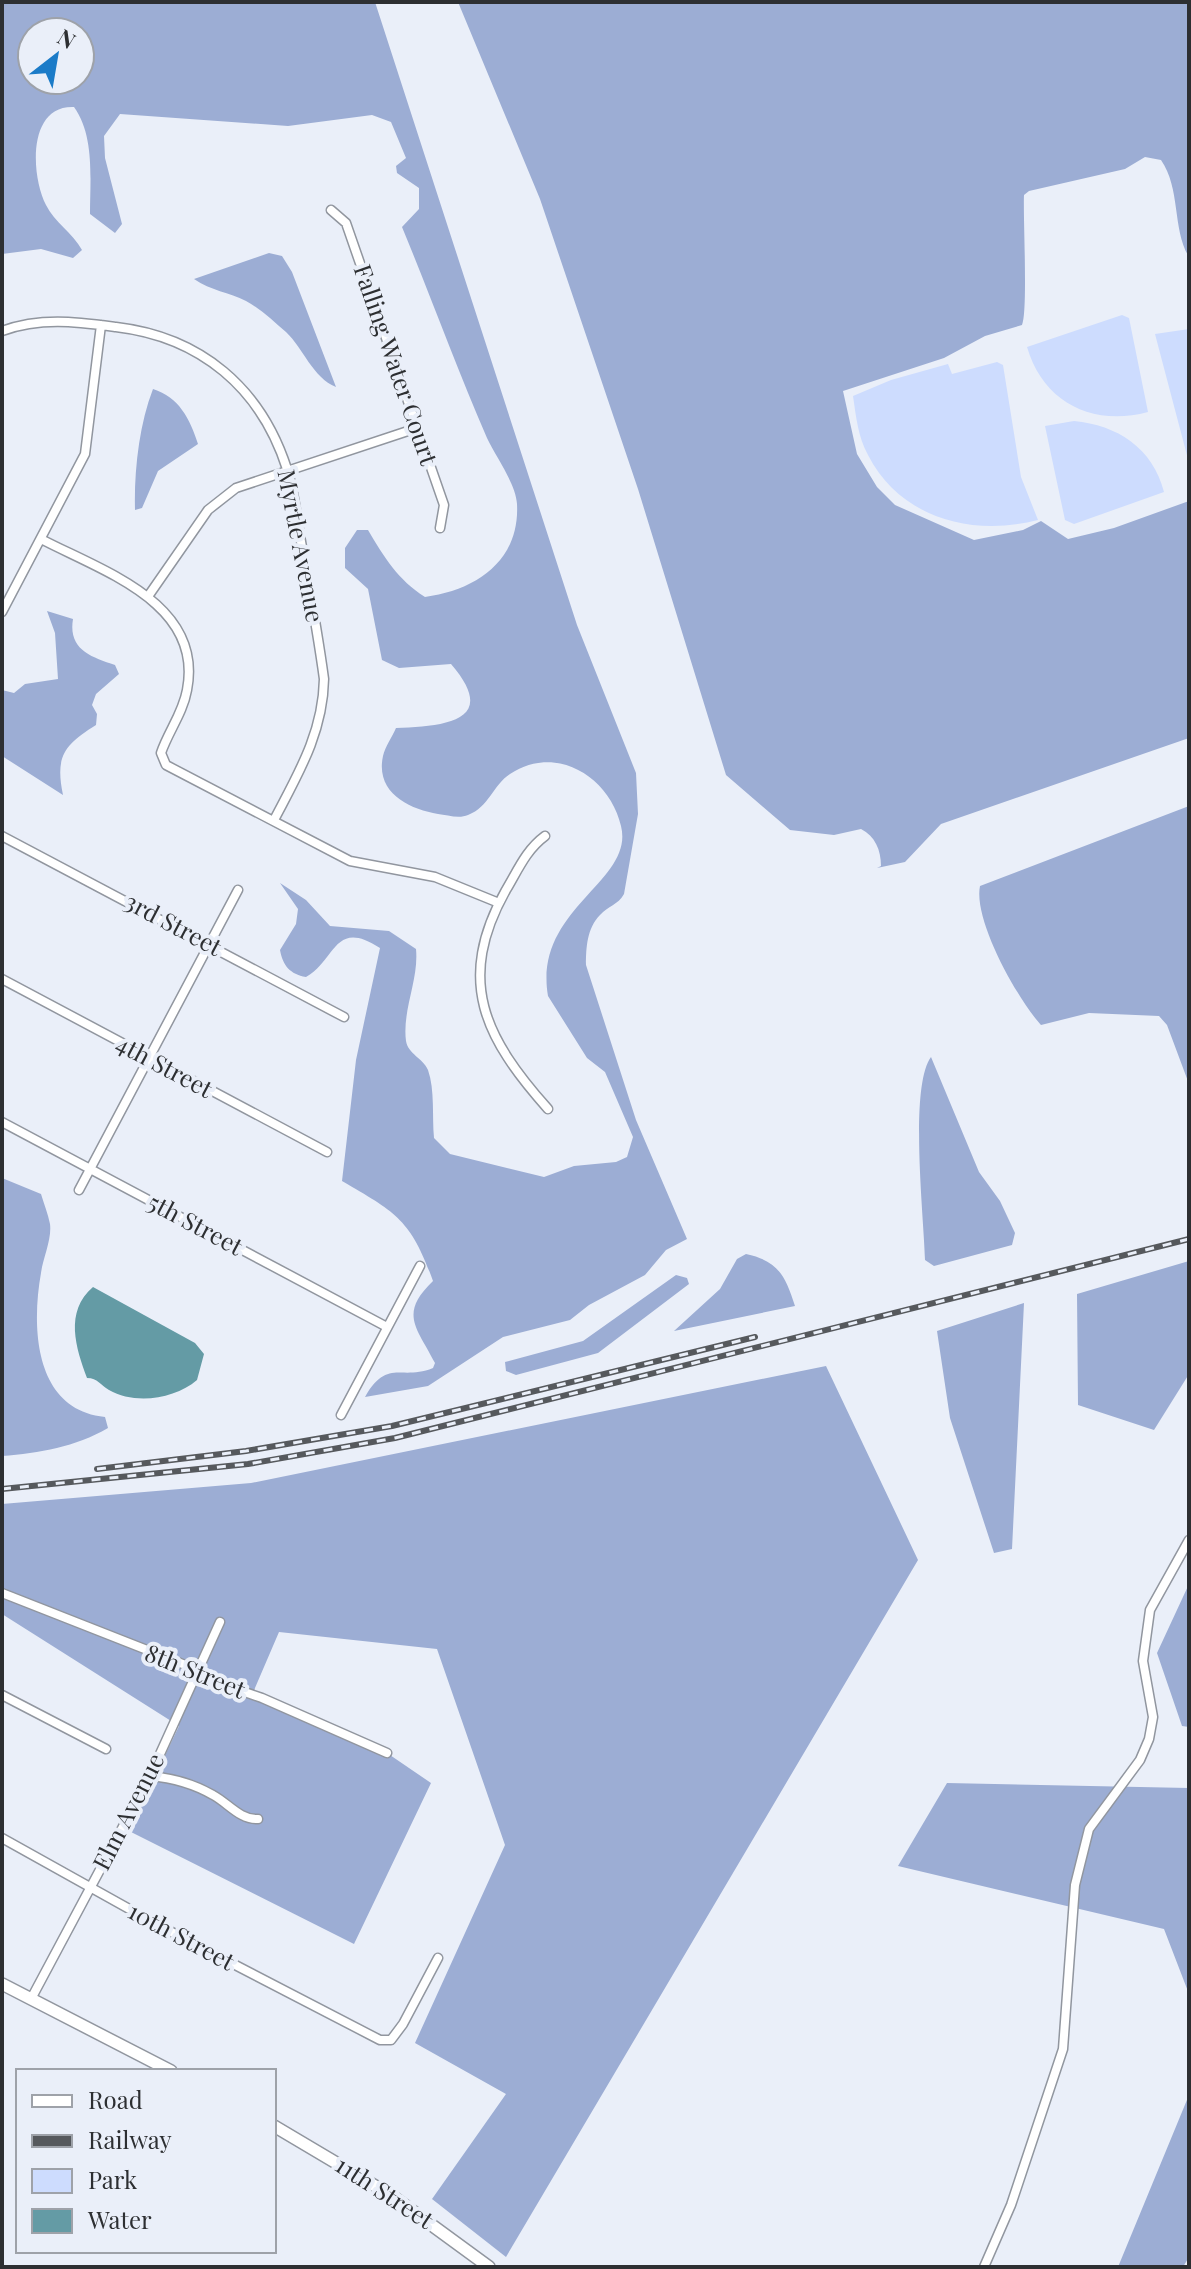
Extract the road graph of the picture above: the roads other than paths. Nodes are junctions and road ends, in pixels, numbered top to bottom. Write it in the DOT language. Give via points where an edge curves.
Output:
graph roads {
  1 [pos="331,210"];
  2 [pos="101,325"];
  3 [pos="2,331"];
  4 [pos="417,428"];
  5 [pos="288,472"];
  6 [pos="440,528"];
  7 [pos="41,539"];
  8 [pos="149,595"];
  9 [pos="2,612"];
  10 [pos="162,759"];
  11 [pos="148,762"];
  12 [pos="274,820"];
  13 [pos="2,836"];
  14 [pos="545,836"];
  15 [pos="238,890"];
  16 [pos="499,903"];
  17 [pos="210,944"];
  18 [pos="2,979"];
  19 [pos="344,1017"];
  20 [pos="149,1059"];
  21 [pos="548,1109"];
  22 [pos="2,1122"];
  23 [pos="327,1152"];
  24 [pos="91,1170"];
  25 [pos="79,1190"];
  26 [pos="420,1266"];
  27 [pos="387,1327"];
  28 [pos="341,1415"];
  29 [pos="1189,1540"];
  30 [pos="2,1593"];
  31 [pos="220,1622"];
  32 [pos="198,1670"];
  33 [pos="2,1695"];
  34 [pos="106,1749"];
  35 [pos="387,1753"];
  36 [pos="150,1776"];
  37 [pos="258,1819"];
  38 [pos="2,1838"];
  39 [pos="91,1889"];
  40 [pos="438,1958"];
  41 [pos="2,1984"];
  42 [pos="31,1999"];
  43 [pos="167,2069"];
  44 [pos="276,2127"];
  45 [pos="489,2267"];
  46 [pos="984,2267"];
  1 -- 4 [label="street, Falling Water Court" via="346,223"];
  2 -- 3 [label="street, Myrtle Avenue" via="37,322"];
  2 -- 5 [label="street, Myrtle Avenue" via="164,336 216,363 266,418"];
  2 -- 7 [label="street" via="85,454"];
  4 -- 5 [label="street"];
  4 -- 6 [label="street, Falling Water Court" via="444,505"];
  5 -- 8 [label="street" via="257,479 219,501"];
  5 -- 12 [label="street, Myrtle Avenue" via="320,648 324,703 312,748"];
  7 -- 8 [label="street"];
  7 -- 9 [label="street"];
  8 -- 10 [label="street" via="179,633 189,671 184,705 165,740"];
  10 -- 11 [label="street"];
  10 -- 12 [label="street"];
  12 -- 16 [label="street" via="350,861 446,880"];
  13 -- 17 [label="street, 3rd Street"];
  14 -- 16 [label="street" via="531,847"];
  15 -- 17 [label="street"];
  16 -- 21 [label="street" via="482,952 481,1003 496,1042"];
  17 -- 19 [label="street, 3rd Street"];
  17 -- 20 [label="street"];
  18 -- 20 [label="street, 4th Street"];
  20 -- 23 [label="street, 4th Street"];
  20 -- 24 [label="street"];
  22 -- 24 [label="street, 5th Street"];
  24 -- 25 [label="street"];
  24 -- 27 [label="street, 5th Street"];
  26 -- 27 [label="street"];
  27 -- 28 [label="street"];
  29 -- 46 [label="street" via="1150,1610 1143,1661 1153,1717 1149,1739 1140,1760 1089,1829 1075,1885 1063,2049 1011,2205"];
  30 -- 32 [label="street, 8th Street"];
  31 -- 32 [label="street, Elm Avenue"];
  32 -- 35 [label="street, 8th Street"];
  32 -- 36 [label="street, Elm Avenue"];
  33 -- 34 [label="street"];
  36 -- 37 [label="street" via="186,1783 248,1819"];
  36 -- 39 [label="street, Elm Avenue"];
  38 -- 39 [label="street, 10th Street"];
  39 -- 40 [label="street, 10th Street" via="363,2033 391,2040"];
  39 -- 42 [label="street, Elm Avenue"];
  41 -- 42 [label="main road"];
  42 -- 43 [label="main road"];
  44 -- 45 [label="main road, 11th Street" via="392,2196"];
}
